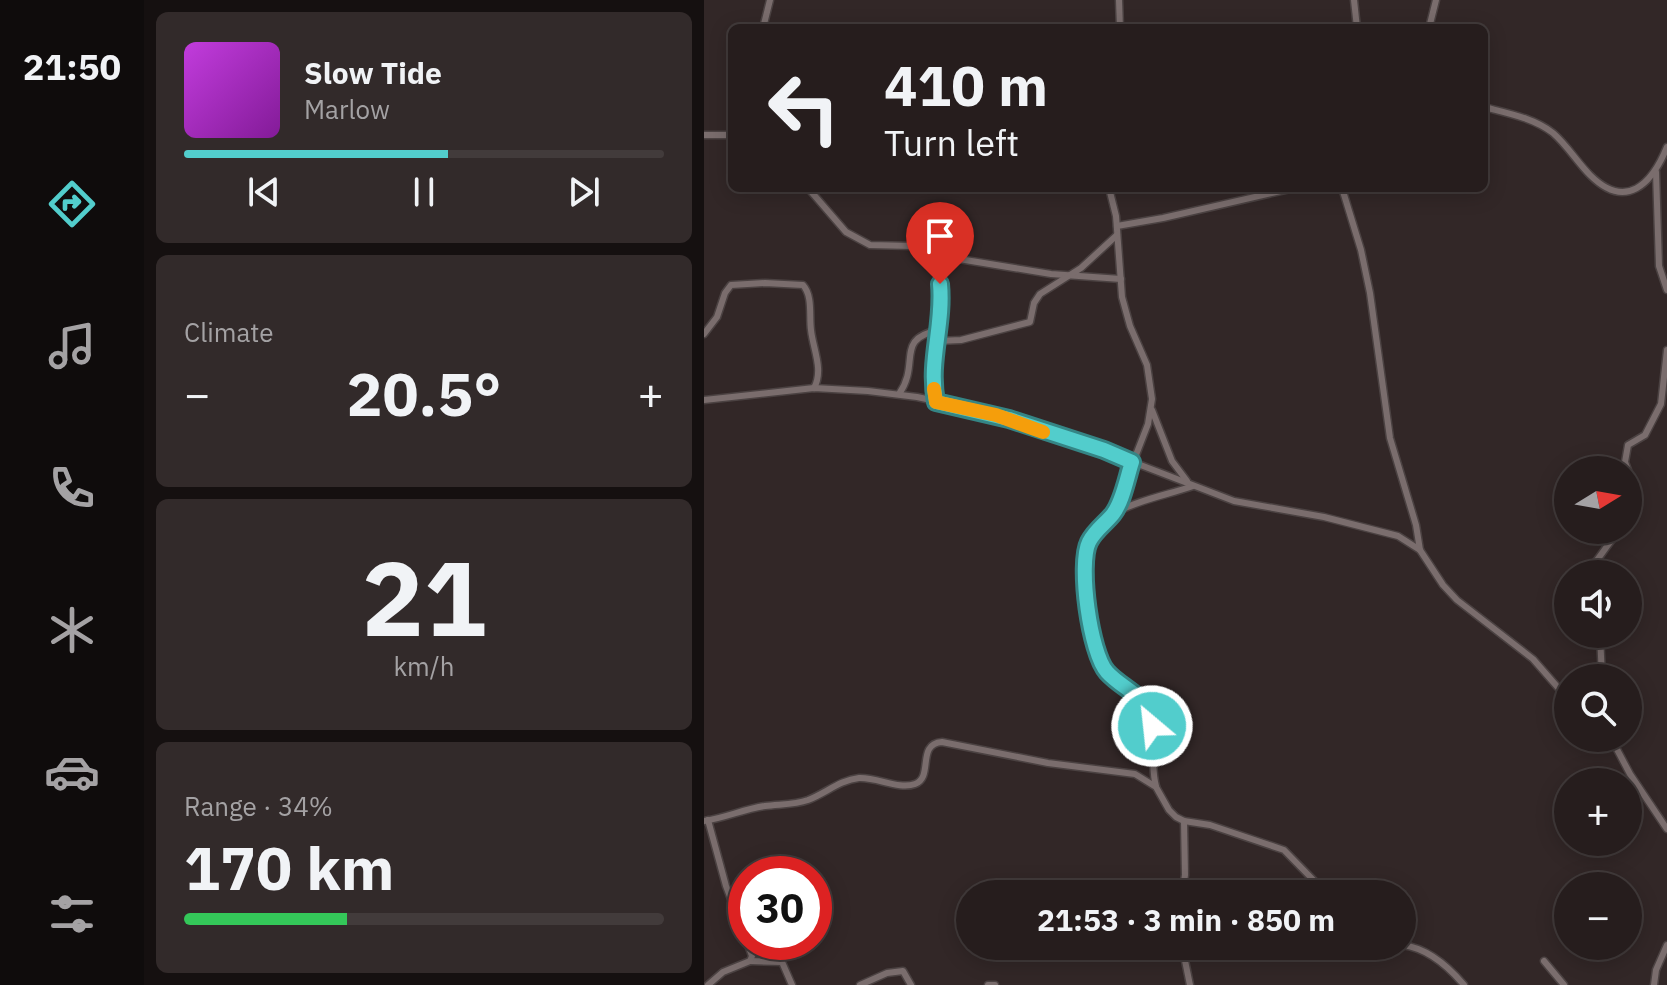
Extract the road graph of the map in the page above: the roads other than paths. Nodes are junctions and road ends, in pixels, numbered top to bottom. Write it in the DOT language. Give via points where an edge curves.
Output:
graph roads {
  1 [pos="770,0"];
  2 [pos="1119,0"];
  3 [pos="1354,0"];
  4 [pos="1436,0"];
  5 [pos="764,24"];
  6 [pos="1120,24"];
  7 [pos="1357,24"];
  8 [pos="1430,24"];
  9 [pos="1488,108"];
  10 [pos="704,135"];
  11 [pos="728,135"];
  12 [pos="1667,147"];
  13 [pos="1656,172"];
  14 [pos="811,192"];
  15 [pos="1110,192"];
  16 [pos="1277,192"];
  17 [pos="1343,192"];
  18 [pos="1117,226"];
  19 [pos="1117,235"];
  20 [pos="932,252"];
  21 [pos="1070,275"];
  22 [pos="1121,279"];
  23 [pos="1667,290"];
  24 [pos="939,330"];
  25 [pos="704,334"];
  26 [pos="938,341"];
  27 [pos="1667,350"];
  28 [pos="814,388"];
  29 [pos="899,394"];
  30 [pos="704,400"];
  31 [pos="936,402"];
  32 [pos="1152,410"];
  33 [pos="1626,456"];
  34 [pos="1132,462"];
  35 [pos="1193,486"];
  36 [pos="1113,514"];
  37 [pos="1420,550"];
  38 [pos="1554,683"];
  39 [pos="1618,752"];
  40 [pos="1156,787"];
  41 [pos="706,821"];
  42 [pos="1184,821"];
  43 [pos="1667,829"];
  44 [pos="1184,880"];
  45 [pos="1313,880"];
  46 [pos="728,889"];
  47 [pos="1667,945"];
  48 [pos="1416,949"];
  49 [pos="1185,960"];
  50 [pos="750,961"];
  51 [pos="1544,961"];
  52 [pos="708,985"];
  53 [pos="792,985"];
  54 [pos="860,985"];
  55 [pos="911,985"];
  56 [pos="988,985"];
  57 [pos="995,985"];
  58 [pos="1190,985"];
  59 [pos="1464,985"];
  60 [pos="1564,985"];
  61 [pos="1654,985"];
  1 -- 5 [label="street"];
  2 -- 6 [label="street"];
  3 -- 7 [label="street"];
  4 -- 8 [label="street"];
  9 -- 13 [label="street" via="1540,125 1595,180 1616,191 1639,188"];
  10 -- 11 [label="street"];
  12 -- 13 [label="street"];
  13 -- 23 [label="street" via="1659,266"];
  14 -- 20 [label="street" via="855,239"];
  15 -- 18 [label="street"];
  16 -- 18 [label="street"];
  17 -- 37 [label="street" via="1370,293 1390,438"];
  18 -- 19 [label="street"];
  19 -- 21 [label="street"];
  19 -- 22 [label="street"];
  20 -- 21 [label="street"];
  20 -- 24 [label="street" via="942,300"];
  21 -- 22 [label="street"];
  21 -- 26 [label="street" via="1038,296 1027,323"];
  22 -- 32 [label="street" via="1130,326 1147,365"];
  24 -- 26 [label="street"];
  24 -- 29 [label="street" via="914,341"];
  25 -- 28 [label="street" via="731,285 803,285 817,357"];
  26 -- 31 [label="street" via="932,370"];
  27 -- 33 [label="street" via="1661,404 1645,435 1628,445"];
  28 -- 29 [label="street"];
  28 -- 30 [label="street"];
  29 -- 31 [label="street"];
  31 -- 34 [label="street" via="1009,419"];
  32 -- 34 [label="street"];
  32 -- 35 [label="street" via="1177,471"];
  34 -- 35 [label="street"];
  34 -- 36 [label="street"];
  35 -- 36 [label="street"];
  35 -- 37 [label="street" via="1234,501 1374,529"];
  36 -- 40 [label="street" via="1093,535 1086,552 1090,630 1101,665 1149,708"];
  37 -- 38 [label="street" via="1457,600 1533,659"];
  39 -- 43 [label="street"];
  40 -- 41 [label="street" via="1135,774 942,742 929,747 918,783 860,778 808,800"];
  40 -- 42 [label="street" via="1169,810"];
  41 -- 46 [label="street"];
  42 -- 44 [label="street"];
  42 -- 45 [label="street" via="1284,850"];
  47 -- 61 [label="street"];
  48 -- 59 [label="street" via="1439,961"];
  49 -- 58 [label="street"];
  50 -- 52 [label="street"];
  50 -- 53 [label="street" via="782,962"];
  51 -- 60 [label="street"];
  54 -- 55 [label="street" via="903,971"];
  56 -- 57 [label="street"];
}
